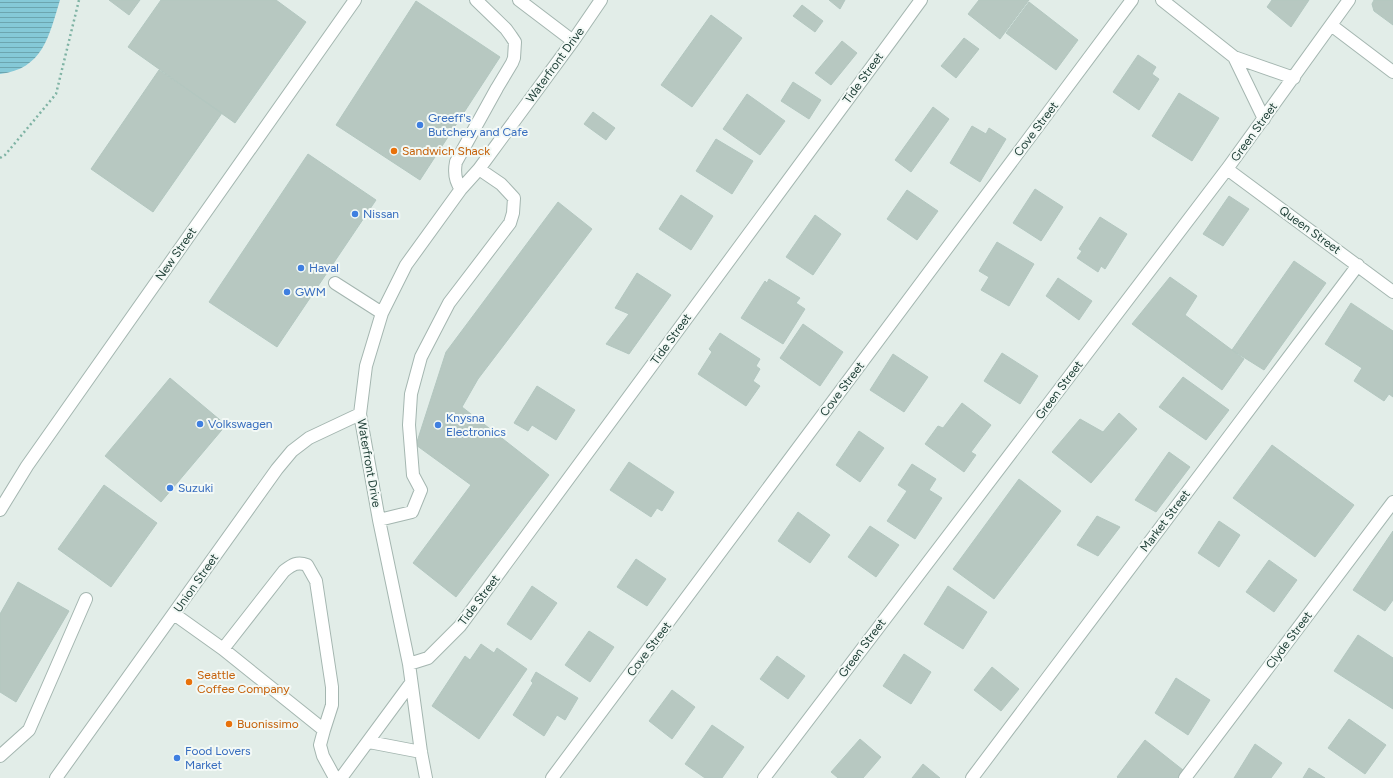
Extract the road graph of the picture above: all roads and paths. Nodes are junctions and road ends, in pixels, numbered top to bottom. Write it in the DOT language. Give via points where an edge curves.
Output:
graph roads {
  1 [pos="79,0"];
  2 [pos="355,0"];
  3 [pos="476,0"];
  4 [pos="519,0"];
  5 [pos="601,0"];
  6 [pos="921,0"];
  7 [pos="1132,0"];
  8 [pos="1162,0"];
  9 [pos="1349,0"];
  10 [pos="1331,25"];
  11 [pos="573,41"];
  12 [pos="1234,57"];
  13 [pos="1393,72"];
  14 [pos="1294,78"];
  15 [pos="1264,119"];
  16 [pos="0,158"];
  17 [pos="478,169"];
  18 [pos="1227,169"];
  19 [pos="461,189"];
  20 [pos="1358,265"];
  21 [pos="335,283"];
  22 [pos="1393,292"];
  23 [pos="382,313"];
  24 [pos="360,414"];
  25 [pos="1393,502"];
  26 [pos="0,510"];
  27 [pos="379,520"];
  28 [pos="86,599"];
  29 [pos="174,614"];
  30 [pos="223,649"];
  31 [pos="409,664"];
  32 [pos="411,683"];
  33 [pos="324,730"];
  34 [pos="369,742"];
  35 [pos="421,752"];
  36 [pos="0,756"];
  37 [pos="56,778"];
  38 [pos="335,778"];
  39 [pos="341,778"];
  40 [pos="426,778"];
  41 [pos="552,778"];
  42 [pos="764,778"];
  43 [pos="972,778"];
  44 [pos="1185,778"];
  1 -- 16 [label="path" via="56,94"];
  2 -- 26 [label="street, New Street" via="27,466"];
  3 -- 19 [label="street" via="506,29 515,42 514,58 456,162 455,178"];
  4 -- 11 [label="street"];
  5 -- 11 [label="street, Waterfront Drive"];
  6 -- 31 [label="street, Tide Street" via="460,626 428,658"];
  7 -- 41 [label="street, Cove Street"];
  8 -- 12 [label="street"];
  9 -- 10 [label="street, Green Street"];
  10 -- 13 [label="street"];
  10 -- 14 [label="street, Green Street"];
  11 -- 17 [label="street, Waterfront Drive"];
  12 -- 14 [label="street"];
  12 -- 15 [label="street"];
  14 -- 15 [label="street, Green Street"];
  15 -- 18 [label="street, Green Street"];
  17 -- 19 [label="street, Waterfront Drive"];
  17 -- 27 [label="street" via="501,184 514,198 513,213 510,223 449,303 421,357 411,394 409,425 413,475 421,490 412,512"];
  18 -- 20 [label="street, Queen Street"];
  18 -- 42 [label="street, Green Street"];
  19 -- 23 [label="street, Waterfront Drive" via="406,264"];
  20 -- 22 [label="street, Queen Street"];
  20 -- 43 [label="street, Market Street"];
  21 -- 23 [label="street"];
  23 -- 24 [label="street, Waterfront Drive" via="366,366"];
  24 -- 27 [label="street, Waterfront Drive"];
  24 -- 29 [label="street, Union Street" via="309,438 292,451"];
  25 -- 44 [label="street, Clyde Street"];
  27 -- 31 [label="street, Waterfront Drive"];
  28 -- 36 [label="street" via="29,730"];
  29 -- 30 [label="street"];
  29 -- 37 [label="street, Union Street"];
  30 -- 33 [label="street"];
  30 -- 33 [label="street" via="284,571 299,563 307,565 316,581 332,687 332,705"];
  31 -- 32 [label="street, Waterfront Drive"];
  32 -- 34 [label="street"];
  32 -- 35 [label="street, Waterfront Drive"];
  33 -- 38 [label="street" via="320,745"];
  34 -- 35 [label="street"];
  34 -- 39 [label="street"];
  35 -- 40 [label="street, Waterfront Drive"];
}
